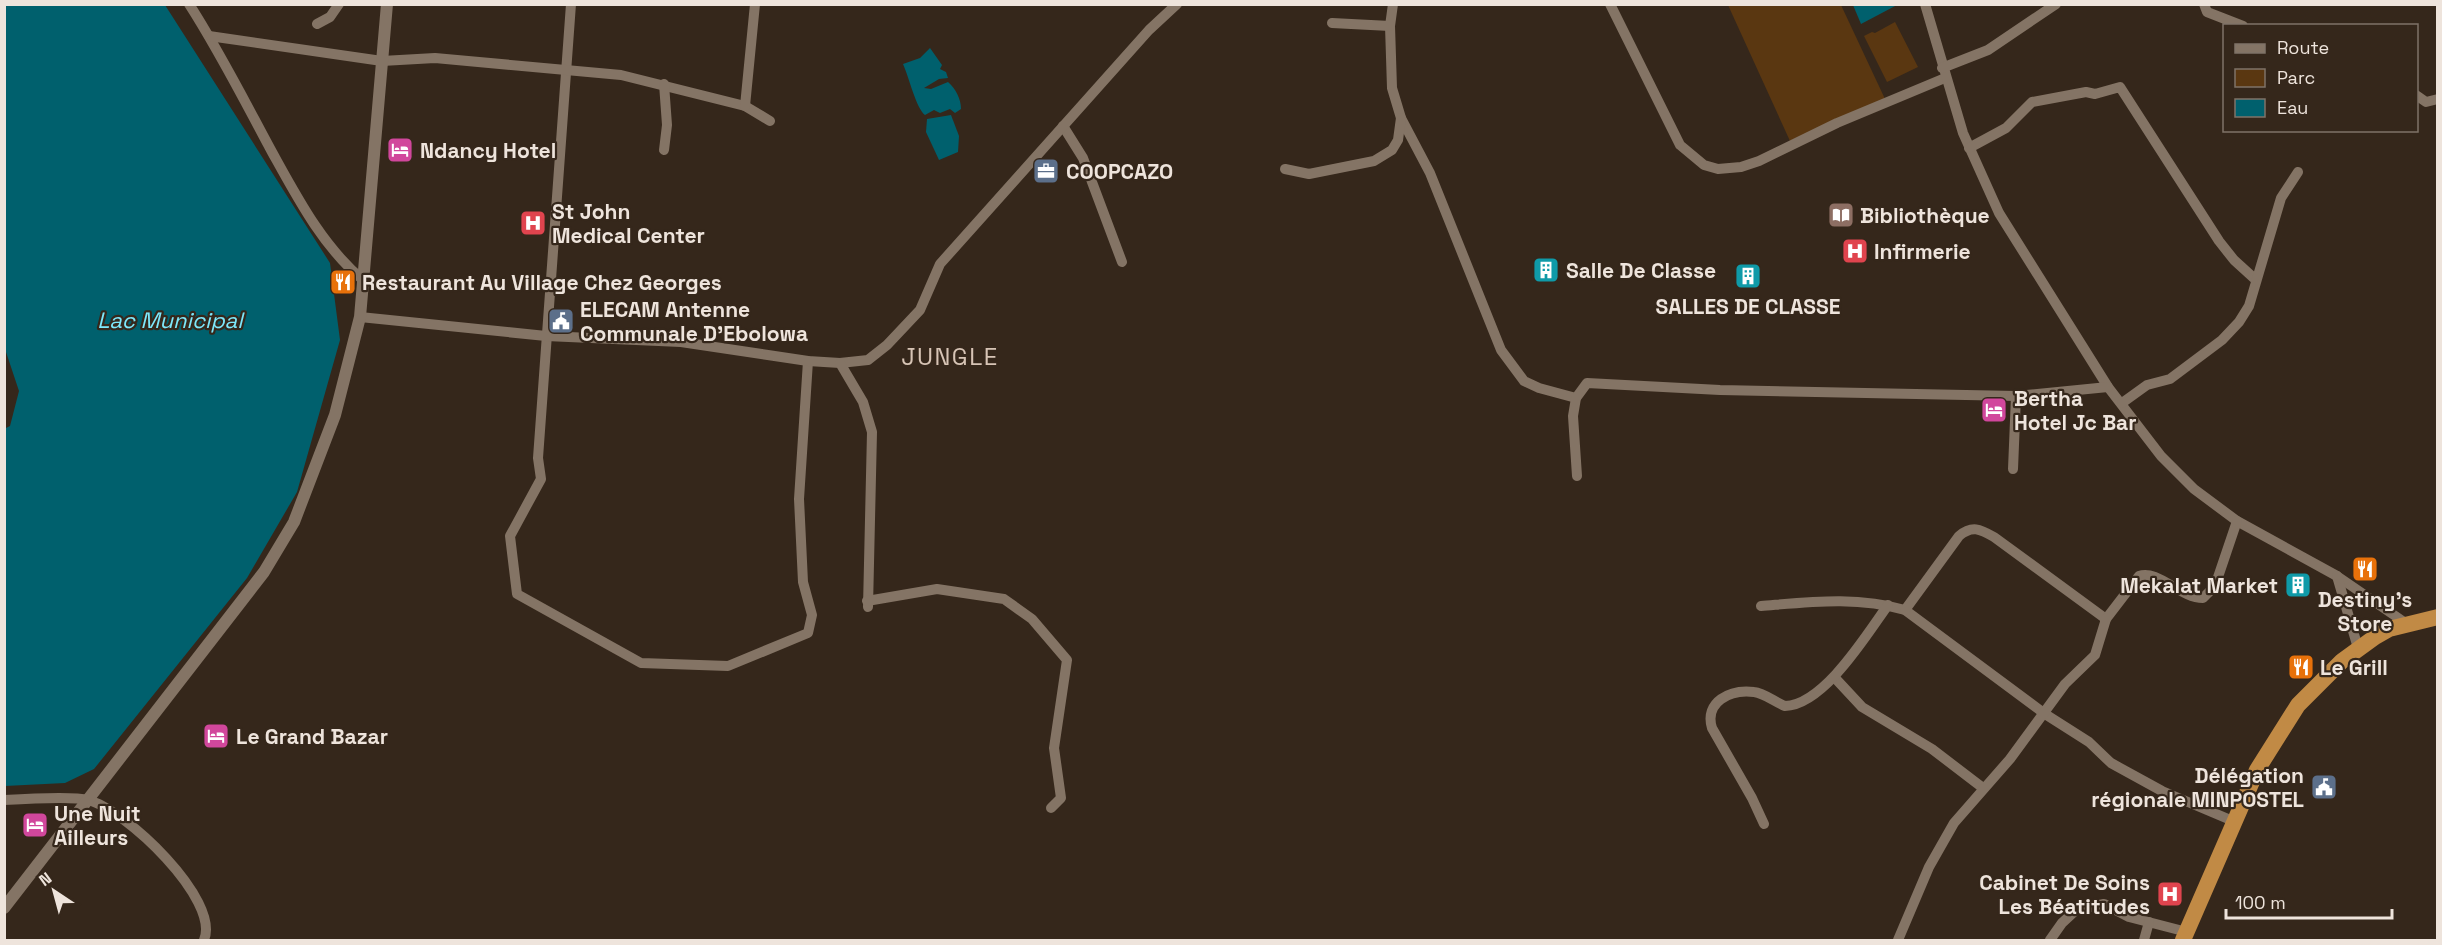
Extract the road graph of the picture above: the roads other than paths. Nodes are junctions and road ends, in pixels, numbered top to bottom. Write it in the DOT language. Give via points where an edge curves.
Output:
graph roads {
  1 [pos="189,4"];
  2 [pos="339,4"];
  3 [pos="387,4"];
  4 [pos="571,4"];
  5 [pos="755,4"];
  6 [pos="1177,4"];
  7 [pos="1393,4"];
  8 [pos="1610,4"];
  9 [pos="1925,4"];
  10 [pos="2056,4"];
  11 [pos="2204,4"];
  12 [pos="1332,23"];
  13 [pos="317,24"];
  14 [pos="2238,24"];
  15 [pos="1390,26"];
  16 [pos="209,36"];
  17 [pos="382,61"];
  18 [pos="564,71"];
  19 [pos="1943,73"];
  20 [pos="664,84"];
  21 [pos="2418,96"];
  22 [pos="2438,99"];
  23 [pos="745,106"];
  24 [pos="1401,118"];
  25 [pos="770,121"];
  26 [pos="1063,126"];
  27 [pos="1969,148"];
  28 [pos="664,150"];
  29 [pos="1285,170"];
  30 [pos="2298,172"];
  31 [pos="1122,262"];
  32 [pos="2256,280"];
  33 [pos="364,281"];
  34 [pos="360,317"];
  35 [pos="546,336"];
  36 [pos="808,361"];
  37 [pos="840,363"];
  38 [pos="2108,387"];
  39 [pos="2016,396"];
  40 [pos="1576,398"];
  41 [pos="2122,403"];
  42 [pos="2013,470"];
  43 [pos="1577,476"];
  44 [pos="2237,521"];
  45 [pos="2337,576"];
  46 [pos="1888,605"];
  47 [pos="1761,606"];
  48 [pos="1905,610"];
  49 [pos="2438,617"];
  50 [pos="2106,619"];
  51 [pos="2407,624"];
  52 [pos="2358,648"];
  53 [pos="1835,678"];
  54 [pos="2045,714"];
  55 [pos="1983,788"];
  56 [pos="4,800"];
  57 [pos="87,800"];
  58 [pos="1051,808"];
  59 [pos="2233,821"];
  60 [pos="1764,824"];
  61 [pos="4,908"];
  62 [pos="2149,922"];
  63 [pos="2185,936"];
  64 [pos="204,940"];
  65 [pos="1898,940"];
  66 [pos="2050,940"];
  67 [pos="2144,940"];
  1 -- 16 [label="street"];
  2 -- 13 [label="street" via="330,17"];
  3 -- 17 [label="street"];
  4 -- 18 [label="street"];
  5 -- 23 [label="street"];
  6 -- 26 [label="street"];
  7 -- 15 [label="street"];
  8 -- 19 [label="street" via="1680,145 1704,165 1718,168 1759,161"];
  9 -- 19 [label="street"];
  10 -- 19 [label="street" via="1988,50"];
  11 -- 14 [label="street" via="2207,12"];
  12 -- 15 [label="street"];
  15 -- 24 [label="street" via="1392,88"];
  16 -- 17 [label="street"];
  16 -- 33 [label="street" via="297,196 333,251"];
  17 -- 18 [label="street" via="435,58"];
  17 -- 33 [label="street"];
  18 -- 20 [label="street" via="621,75"];
  18 -- 35 [label="street"];
  19 -- 27 [label="street"];
  20 -- 23 [label="street"];
  20 -- 28 [label="street"];
  21 -- 22 [label="street" via="2426,102"];
  23 -- 25 [label="street"];
  24 -- 29 [label="street" via="1398,140 1392,150 1374,161 1309,174"];
  24 -- 40 [label="street" via="1430,173 1501,350 1524,381"];
  26 -- 31 [label="street" via="1083,158"];
  26 -- 37 [label="street" via="940,264 920,310 868,360"];
  27 -- 32 [label="street" via="2006,128 2032,102 2120,87 2219,241"];
  27 -- 38 [label="street" via="1999,213"];
  30 -- 32 [label="street" via="2281,198"];
  32 -- 41 [label="street" via="2248,306 2230,333 2170,379 2147,385"];
  33 -- 34 [label="street"];
  34 -- 35 [label="street"];
  34 -- 57 [label="street" via="335,415 283,542 264,572"];
  35 -- 36 [label="street" via="681,342"];
  35 -- 36 [label="street" via="538,458 541,479 510,536 517,594 641,663 728,666 808,633 812,615 803,582 799,499"];
  36 -- 37 [label="street"];
  37 -- 58 [label="street" via="863,402 872,432 867,605 938,589 1004,599 1032,619 1068,660 1054,748 1062,798"];
  38 -- 39 [label="street"];
  38 -- 41 [label="street"];
  39 -- 40 [label="street" via="1587,383"];
  39 -- 42 [label="street"];
  40 -- 43 [label="street" via="1573,416"];
  41 -- 44 [label="street" via="2176,472"];
  44 -- 45 [label="street"];
  44 -- 50 [label="street" via="2215,586 2203,598 2192,598 2144,574"];
  45 -- 51 [label="street"];
  45 -- 52 [label="street"];
  46 -- 47 [label="street" via="1839,600"];
  46 -- 48 [label="street"];
  46 -- 53 [label="street"];
  48 -- 50 [label="street" via="1959,536 1976,528"];
  48 -- 54 [label="street"];
  49 -- 51 [label="highway"];
  50 -- 54 [label="street" via="2095,655 2065,684"];
  51 -- 52 [label="highway" via="2389,629"];
  52 -- 59 [label="highway" via="2298,705 2257,770"];
  53 -- 55 [label="street" via="1862,707 1932,749"];
  53 -- 60 [label="street" via="1792,706 1756,692 1741,692 1723,696 1712,707 1712,728"];
  54 -- 55 [label="street"];
  54 -- 59 [label="street" via="2089,742 2111,763 2162,791"];
  55 -- 65 [label="street" via="1954,823 1929,867"];
  56 -- 57 [label="street"];
  57 -- 61 [label="street"];
  57 -- 64 [label="street" via="116,814 153,844 185,880 205,918 208,929"];
  59 -- 63 [label="highway"];
  62 -- 63 [label="street"];
  62 -- 66 [label="street" via="2104,904 2076,910"];
  62 -- 67 [label="street"];
}
